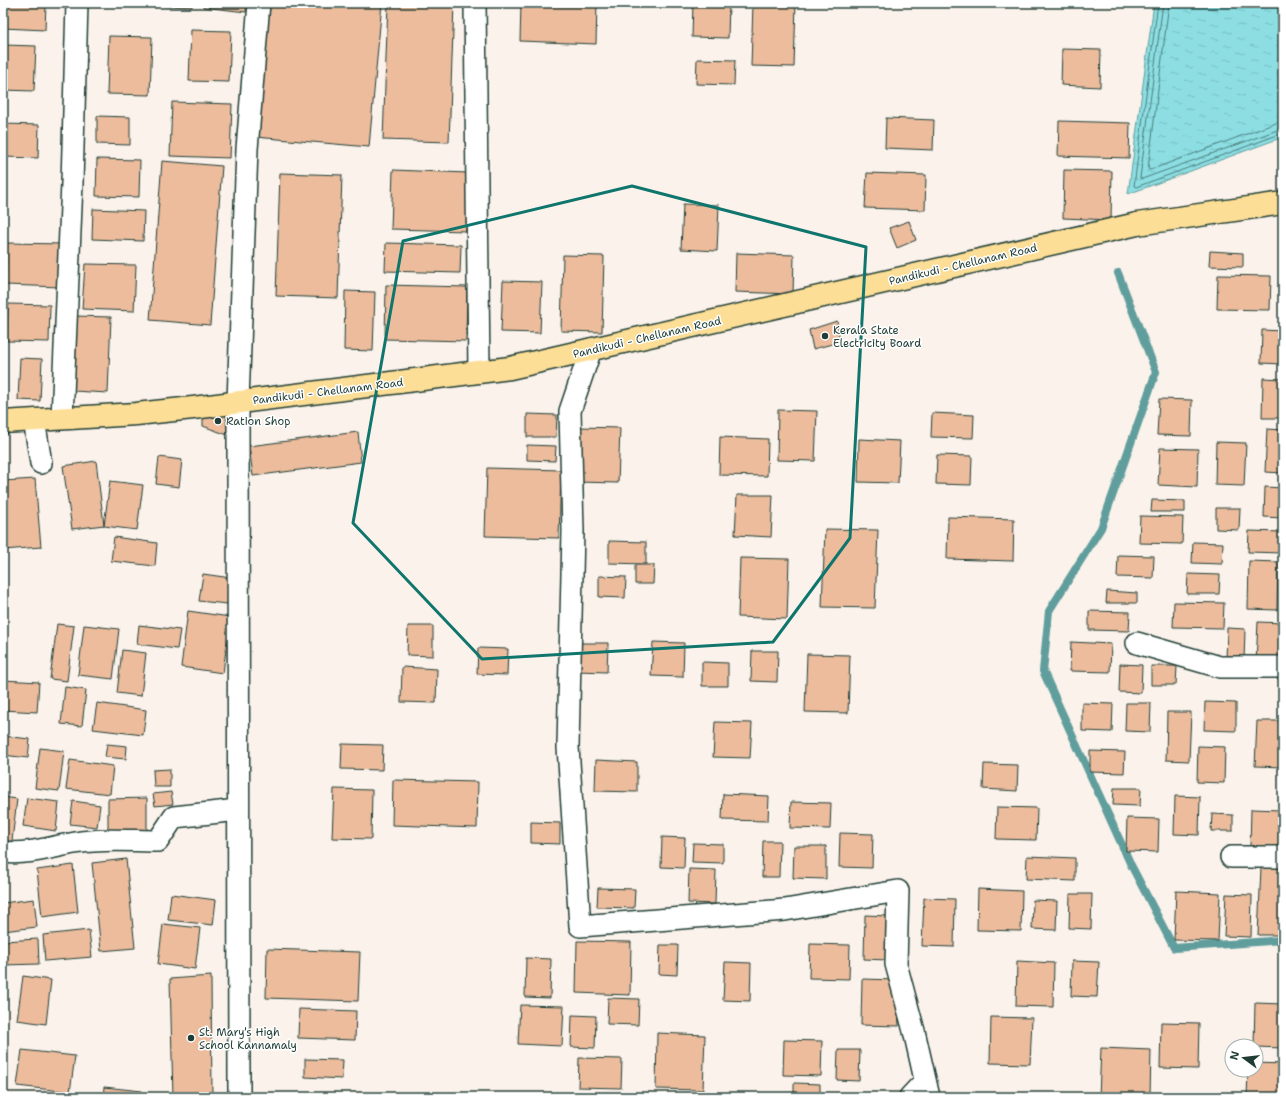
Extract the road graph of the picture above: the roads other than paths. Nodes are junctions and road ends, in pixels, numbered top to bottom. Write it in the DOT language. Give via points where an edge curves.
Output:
graph roads {
  1 [pos="77,3"];
  2 [pos="260,3"];
  3 [pos="475,3"];
  4 [pos="1283,204"];
  5 [pos="591,350"];
  6 [pos="479,372"];
  7 [pos="238,402"];
  8 [pos="62,418"];
  9 [pos="34,420"];
  10 [pos="3,422"];
  11 [pos="41,463"];
  12 [pos="1138,643"];
  13 [pos="1283,667"];
  14 [pos="238,810"];
  15 [pos="3,852"];
  16 [pos="1231,857"];
  17 [pos="1283,857"];
  18 [pos="927,1089"];
  19 [pos="239,1097"];
  20 [pos="910,1097"];
  1 -- 8 [label="street"];
  2 -- 7 [label="street" via="247,149"];
  3 -- 6 [label="street"];
  4 -- 5 [label="main road, Pandikudi - Chellanam Road" via="1137,224"];
  5 -- 6 [label="main road, Pandikudi - Chellanam Road" via="510,368"];
  5 -- 18 [label="street" via="570,410 573,531 568,748 580,926 785,910 898,891 896,964"];
  6 -- 7 [label="main road, Pandikudi - Chellanam Road"];
  7 -- 8 [label="main road, Pandikudi - Chellanam Road" via="136,414"];
  7 -- 14 [label="street"];
  8 -- 9 [label="main road, Pandikudi - Chellanam Road"];
  9 -- 10 [label="main road, Pandikudi - Chellanam Road"];
  9 -- 11 [label="street"];
  12 -- 13 [label="street" via="1220,667"];
  14 -- 15 [label="street" via="174,817 158,841 100,840 40,851"];
  14 -- 19 [label="street"];
  16 -- 17 [label="street"];
  18 -- 20 [label="street"];
}
